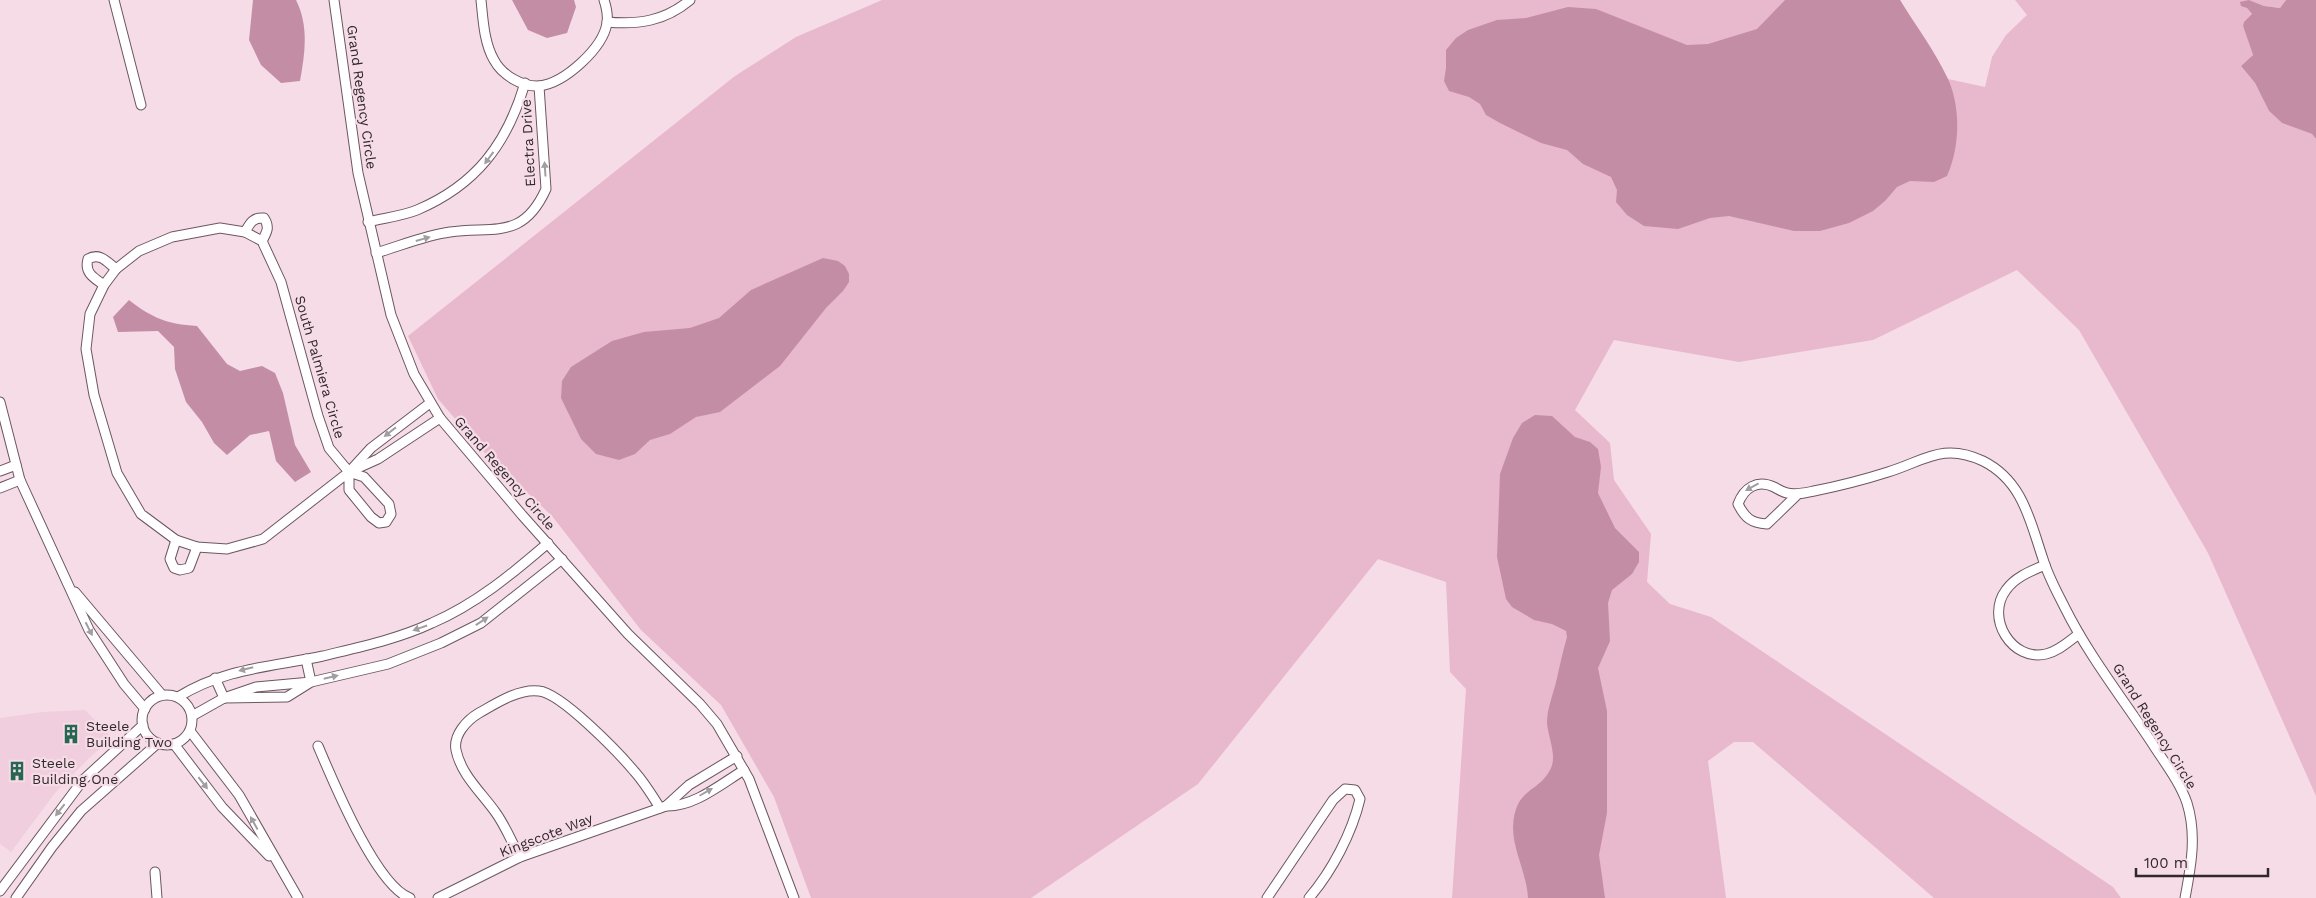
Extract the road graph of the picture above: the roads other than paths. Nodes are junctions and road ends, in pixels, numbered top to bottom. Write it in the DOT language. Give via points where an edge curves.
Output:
graph roads {
  1 [pos="114,0"];
  2 [pos="334,0"];
  3 [pos="481,0"];
  4 [pos="604,0"];
  5 [pos="690,0"];
  6 [pos="607,22"];
  7 [pos="525,84"];
  8 [pos="539,86"];
  9 [pos="141,105"];
  10 [pos="368,222"];
  11 [pos="244,232"];
  12 [pos="262,241"];
  13 [pos="376,253"];
  14 [pos="116,270"];
  15 [pos="104,285"];
  16 [pos="0,402"];
  17 [pos="430,403"];
  18 [pos="440,418"];
  19 [pos="16,465"];
  20 [pos="0,471"];
  21 [pos="349,472"];
  22 [pos="20,480"];
  23 [pos="0,488"];
  24 [pos="1797,495"];
  25 [pos="176,540"];
  26 [pos="548,544"];
  27 [pos="197,547"];
  28 [pos="562,559"];
  29 [pos="2045,565"];
  30 [pos="68,585"];
  31 [pos="2079,634"];
  32 [pos="306,659"];
  33 [pos="215,678"];
  34 [pos="311,682"];
  35 [pos="162,695"];
  36 [pos="178,697"];
  37 [pos="224,698"];
  38 [pos="145,709"];
  39 [pos="192,716"];
  40 [pos="143,725"];
  41 [pos="190,731"];
  42 [pos="158,743"];
  43 [pos="174,744"];
  44 [pos="318,746"];
  45 [pos="737,756"];
  46 [pos="744,770"];
  47 [pos="663,807"];
  48 [pos="39,838"];
  49 [pos="52,847"];
  50 [pos="520,857"];
  51 [pos="278,865"];
  52 [pos="156,872"];
  53 [pos="0,891"];
  54 [pos="16,898"];
  55 [pos="157,898"];
  56 [pos="298,898"];
  57 [pos="410,898"];
  58 [pos="438,898"];
  59 [pos="794,898"];
  60 [pos="1268,898"];
  61 [pos="1309,898"];
  62 [pos="2185,898"];
  1 -- 9 [label="street"];
  2 -- 10 [label="street, Grand Regency Circle"];
  3 -- 7 [label="street" via="493,59 508,76"];
  4 -- 6 [label="street"];
  5 -- 6 [label="street" via="653,20 627,24"];
  6 -- 8 [label="street" via="597,45 579,64 556,80"];
  7 -- 8 [label="street"];
  7 -- 10 [label="street, Electra Drive, one-way" via="510,125 482,168 461,185 416,210"];
  13 -- 8 [label="street, Electra Drive, one-way" via="449,232 514,226 528,217 546,189"];
  10 -- 13 [label="street, Grand Regency Circle"];
  11 -- 12 [label="street"];
  11 -- 12 [label="street" via="250,222 264,218 268,231"];
  11 -- 14 [label="street" via="220,228 172,238 139,251"];
  12 -- 21 [label="street, South Palmiera Circle" via="281,282 329,448"];
  13 -- 17 [label="street, Grand Regency Circle" via="391,315 414,374"];
  14 -- 15 [label="street"];
  14 -- 15 [label="street" via="102,257 88,259 89,274"];
  15 -- 25 [label="street" via="90,314 86,349 94,395 117,473 128,494 141,514"];
  16 -- 19 [label="street"];
  17 -- 18 [label="street, Grand Regency Circle"];
  17 -- 21 [label="street, one-way" via="371,448"];
  18 -- 21 [label="street" via="378,459"];
  18 -- 26 [label="street, Grand Regency Circle"];
  19 -- 20 [label="street"];
  19 -- 22 [label="street"];
  21 -- 21 [label="street" via="364,477 389,504 391,514 386,522 379,523 371,517 349,490"];
  21 -- 27 [label="street" via="263,539 227,549"];
  22 -- 23 [label="street"];
  22 -- 30 [label="street"];
  24 -- 24 [label="street, one-way" via="1759,483 1748,487 1738,504 1754,523 1767,524"];
  24 -- 29 [label="street, Grand Regency Circle" via="1846,485 1935,453 1968,456 1994,468 2011,482 2030,516"];
  25 -- 27 [label="street"];
  25 -- 27 [label="street" via="170,559 174,568 188,568"];
  26 -- 28 [label="street, Grand Regency Circle"];
  26 -- 32 [label="street, one-way" via="472,602 432,623 382,641"];
  34 -- 28 [label="street, one-way" via="388,664 441,643 481,623"];
  28 -- 45 [label="street, Grand Regency Circle" via="628,634 700,704"];
  29 -- 31 [label="street, Grand Regency Circle"];
  29 -- 31 [label="street" via="2020,578 2005,591 1998,605 1999,623 2006,639 2027,655 2046,654"];
  30 -- 35 [label="street"];
  30 -- 38 [label="street, one-way" via="103,653"];
  31 -- 62 [label="street, Grand Regency Circle" via="2166,764 2187,803 2193,840"];
  32 -- 33 [label="street, one-way" via="250,668"];
  32 -- 34 [label="street"];
  33 -- 36 [label="street"];
  33 -- 37 [label="street"];
  34 -- 37 [label="street" via="256,687"];
  34 -- 37 [label="street" via="287,696"];
  35 -- 36 [label="street"];
  35 -- 38 [label="street"];
  36 -- 39 [label="street" via="187,704"];
  37 -- 39 [label="street"];
  38 -- 40 [label="street"];
  39 -- 41 [label="street"];
  40 -- 42 [label="street" via="148,736"];
  40 -- 48 [label="street, one-way" via="83,780"];
  41 -- 43 [label="street" via="181,742"];
  51 -- 41 [label="street, one-way" via="239,795"];
  42 -- 43 [label="street"];
  42 -- 49 [label="street" via="81,811"];
  43 -- 51 [label="street, one-way" via="222,807"];
  44 -- 57 [label="street" via="338,793 372,855 392,883"];
  45 -- 46 [label="street, Grand Regency Circle"];
  45 -- 47 [label="street, Kingscote Way" via="689,785"];
  47 -- 46 [label="street, Kingscote Way, one-way" via="689,802"];
  46 -- 59 [label="street, Grand Regency Circle"];
  47 -- 50 [label="street, Kingscote Way"];
  47 -- 50 [label="street" via="626,762 551,694 538,690 515,695 475,715 458,733 455,747 465,772 497,814"];
  48 -- 49 [label="street"];
  48 -- 53 [label="street"];
  49 -- 54 [label="street"];
  50 -- 58 [label="street, Kingscote Way"];
  51 -- 56 [label="street"];
  52 -- 55 [label="street"];
  60 -- 61 [label="street" via="1333,800 1345,789 1355,790 1360,799 1357,813 1328,872"];
}
